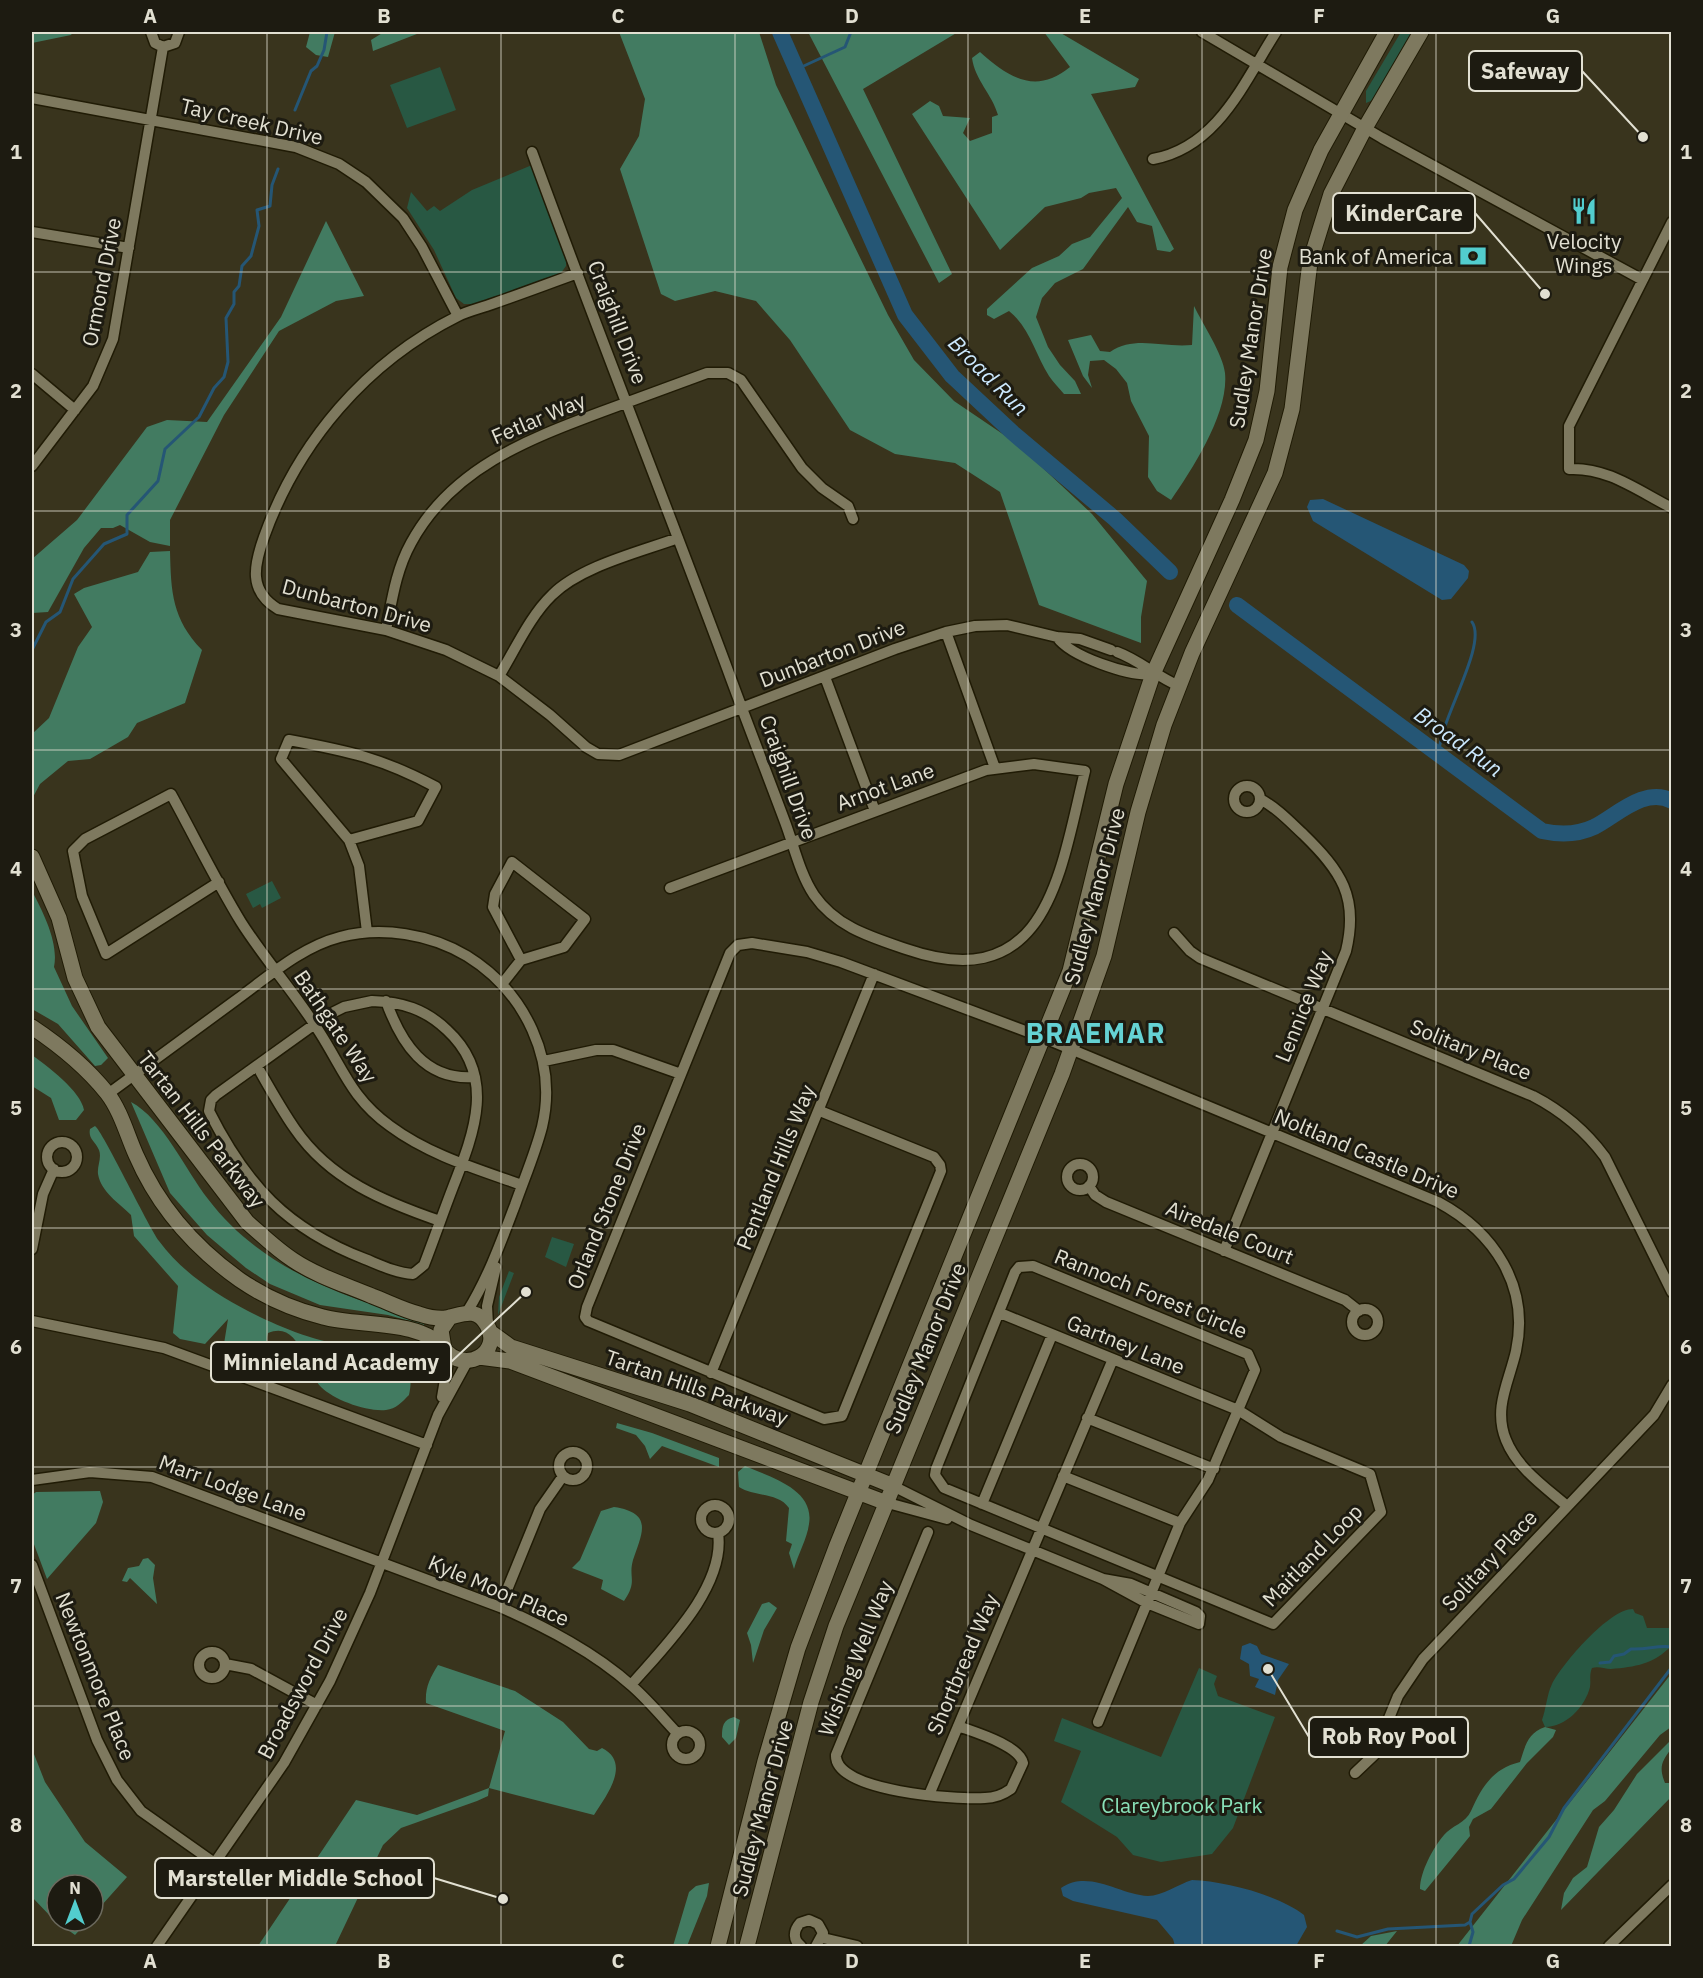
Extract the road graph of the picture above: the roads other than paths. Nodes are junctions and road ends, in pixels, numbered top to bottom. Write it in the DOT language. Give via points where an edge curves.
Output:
graph roads {
  1 [pos="150,32"];
  2 [pos="179,32"];
  3 [pos="1202,32"];
  4 [pos="1276,32"];
  5 [pos="1387,32"];
  6 [pos="1421,32"];
  7 [pos="163,47"];
  8 [pos="1256,64"];
  9 [pos="32,98"];
  10 [pos="1341,114"];
  11 [pos="151,119"];
  12 [pos="1365,128"];
  13 [pos="532,152"];
  14 [pos="1153,159"];
  15 [pos="1671,222"];
  16 [pos="32,232"];
  17 [pos="129,248"];
  18 [pos="578,273"];
  19 [pos="1641,279"];
  20 [pos="458,316"];
  21 [pos="32,374"];
  22 [pos="627,403"];
  23 [pos="75,410"];
  24 [pos="32,466"];
  25 [pos="1671,508"];
  26 [pos="853,519"];
  27 [pos="678,538"];
  28 [pos="386,630"];
  29 [pos="946,632"];
  30 [pos="1057,637"];
  31 [pos="1098,645"];
  32 [pos="1131,657"];
  33 [pos="1153,674"];
  34 [pos="499,676"];
  35 [pos="825,677"];
  36 [pos="1179,686"];
  37 [pos="742,709"];
  38 [pos="995,768"];
  39 [pos="1085,771"];
  40 [pos="1260,799"];
  41 [pos="875,811"];
  42 [pos="350,840"];
  43 [pos="792,841"];
  44 [pos="32,857"];
  45 [pos="219,882"];
  46 [pos="670,888"];
  47 [pos="368,932"];
  48 [pos="1174,933"];
  49 [pos="521,960"];
  50 [pos="276,971"];
  51 [pos="874,974"];
  52 [pos="502,984"];
  53 [pos="386,1001"];
  54 [pos="1323,1009"];
  55 [pos="315,1025"];
  56 [pos="32,1027"];
  57 [pos="1044,1038"];
  58 [pos="1071,1049"];
  59 [pos="544,1061"];
  60 [pos="257,1066"];
  61 [pos="681,1074"];
  62 [pos="133,1075"];
  63 [pos="475,1077"];
  64 [pos="108,1094"];
  65 [pos="820,1111"];
  66 [pos="1272,1133"];
  67 [pos="462,1164"];
  68 [pos="54,1169"];
  69 [pos="522,1185"];
  70 [pos="1089,1186"];
  71 [pos="440,1221"];
  72 [pos="32,1249"];
  73 [pos="1224,1251"];
  74 [pos="496,1254"];
  75 [pos="1671,1292"];
  76 [pos="1359,1311"];
  77 [pos="467,1312"];
  78 [pos="1000,1313"];
  79 [pos="450,1317"];
  80 [pos="32,1321"];
  81 [pos="489,1329"];
  82 [pos="1052,1335"];
  83 [pos="447,1352"];
  84 [pos="473,1359"];
  85 [pos="1113,1359"];
  86 [pos="711,1373"];
  87 [pos="1671,1385"];
  88 [pos="1238,1410"];
  89 [pos="438,1415"];
  90 [pos="1087,1418"];
  91 [pos="427,1445"];
  92 [pos="1214,1469"];
  93 [pos="866,1474"];
  94 [pos="563,1476"];
  95 [pos="1063,1476"];
  96 [pos="32,1480"];
  97 [pos="891,1485"];
  98 [pos="859,1491"];
  99 [pos="884,1502"];
  100 [pos="982,1504"];
  101 [pos="1567,1506"];
  102 [pos="1180,1524"];
  103 [pos="970,1525"];
  104 [pos="1040,1528"];
  105 [pos="928,1532"];
  106 [pos="718,1533"];
  107 [pos="1031,1549"];
  108 [pos="382,1563"];
  109 [pos="32,1565"];
  110 [pos="1158,1578"];
  111 [pos="1149,1598"];
  112 [pos="500,1607"];
  113 [pos="225,1665"];
  114 [pos="631,1685"];
  115 [pos="317,1705"];
  116 [pos="1098,1722"];
  117 [pos="958,1726"];
  118 [pos="677,1733"];
  119 [pos="1355,1773"];
  120 [pos="929,1795"];
  121 [pos="216,1864"];
  122 [pos="1671,1885"];
  123 [pos="819,1942"];
  124 [pos="157,1947"];
  125 [pos="718,1947"];
  126 [pos="747,1947"];
  127 [pos="801,1947"];
  128 [pos="857,1947"];
  129 [pos="1609,1947"];
  1 -- 7 [label="street" via="155,43"];
  2 -- 7 [label="street" via="175,43"];
  3 -- 8 [label="street"];
  4 -- 8 [label="street"];
  5 -- 10 [label="main road, Sudley Manor Drive"];
  6 -- 12 [label="main road, Sudley Manor Drive"];
  7 -- 11 [label="street, Ormond Drive"];
  8 -- 10 [label="street"];
  8 -- 14 [label="street" via="1222,117 1202,139"];
  9 -- 11 [label="street, Tay Creek Drive"];
  10 -- 12 [label="street"];
  10 -- 33 [label="main road, Sudley Manor Drive" via="1307,179 1288,235 1275,301 1267,391 1256,440"];
  11 -- 17 [label="street, Ormond Drive"];
  11 -- 20 [label="street, Tay Creek Drive" via="296,147 339,164 366,182 403,218"];
  12 -- 19 [label="street"];
  12 -- 36 [label="main road, Sudley Manor Drive" via="1331,194 1319,227 1305,292 1292,409 1275,473"];
  13 -- 18 [label="street, Craighill Drive"];
  15 -- 19 [label="street"];
  16 -- 17 [label="street"];
  17 -- 23 [label="street, Ormond Drive" via="113,339 101,371"];
  18 -- 20 [label="street, Dunbarton Drive"];
  18 -- 22 [label="street, Craighill Drive"];
  19 -- 25 [label="street" via="1569,426 1569,469 1605,472"];
  20 -- 28 [label="street, Dunbarton Drive" via="392,358 325,424 278,498 255,561 259,591 278,609"];
  21 -- 23 [label="street"];
  22 -- 26 [label="street, Fetlar Way" via="707,373 735,376 748,387 802,468 848,506"];
  22 -- 27 [label="street, Craighill Drive"];
  22 -- 28 [label="street, Fetlar Way" via="522,442 462,481 428,518 411,544 397,577"];
  23 -- 24 [label="street, Ormond Drive"];
  27 -- 34 [label="street" via="584,573 553,594"];
  27 -- 37 [label="street, Craighill Drive"];
  28 -- 34 [label="street, Dunbarton Drive" via="446,650"];
  29 -- 30 [label="street, Dunbarton Drive" via="1007,625"];
  29 -- 35 [label="street, Dunbarton Drive"];
  29 -- 38 [label="street"];
  30 -- 31 [label="street, Dunbarton Drive"];
  30 -- 33 [label="street, Dunbarton Drive" via="1066,646 1122,671"];
  31 -- 32 [label="street, Dunbarton Drive"];
  31 -- 32 [label="street, Dunbarton Drive" via="1114,644 1126,649"];
  32 -- 33 [label="street, Dunbarton Drive"];
  33 -- 36 [label="street, Dunbarton Drive"];
  33 -- 57 [label="main road, Sudley Manor Drive" via="1116,784 1070,971"];
  34 -- 37 [label="street, Dunbarton Drive" via="586,747 610,756"];
  35 -- 37 [label="street, Dunbarton Drive"];
  35 -- 41 [label="street"];
  36 -- 58 [label="main road, Sudley Manor Drive" via="1150,768 1104,956"];
  37 -- 43 [label="street, Craighill Drive"];
  38 -- 39 [label="street, Arnot Lane" via="1034,764"];
  38 -- 41 [label="street, Arnot Lane"];
  39 -- 43 [label="street, Craighill Drive" via="1048,905 1021,938 979,958 932,958 850,928 835,918 812,891"];
  40 -- 54 [label="street, Lennice Way" via="1326,856 1348,896 1350,936"];
  41 -- 43 [label="street, Arnot Lane"];
  42 -- 42 [label="street" via="418,821 436,787 357,752 289,740 281,759"];
  42 -- 47 [label="street" via="359,866"];
  43 -- 46 [label="street, Arnot Lane"];
  44 -- 62 [label="main road, Tartan Hills Parkway" via="56,909 83,999"];
  45 -- 45 [label="street, Bathgate Way" via="171,794 85,839 73,851 82,896 106,954"];
  45 -- 50 [label="street, Bathgate Way"];
  47 -- 50 [label="street" via="317,946"];
  47 -- 52 [label="street" via="415,935 447,946 480,965"];
  48 -- 54 [label="street, Solitary Place" via="1200,958"];
  49 -- 49 [label="street" via="564,947 585,919 512,862 495,894 493,907"];
  49 -- 52 [label="street"];
  50 -- 55 [label="street, Bathgate Way"];
  50 -- 62 [label="street"];
  51 -- 57 [label="street, Orland Stone Drive"];
  51 -- 61 [label="street, Orland Stone Drive" via="807,952 765,944 738,945 730,953"];
  51 -- 65 [label="street, Pentland Hills Way"];
  52 -- 59 [label="street" via="526,1018"];
  53 -- 55 [label="street" via="344,1007"];
  53 -- 63 [label="street" via="417,1008 443,1026 465,1050"];
  53 -- 63 [label="street" via="399,1033 415,1055 448,1076"];
  54 -- 66 [label="street, Lennice Way"];
  54 -- 75 [label="street, Solitary Place" via="1533,1096 1565,1114 1605,1157"];
  55 -- 60 [label="street"];
  55 -- 67 [label="street, Bathgate Way" via="345,1080 374,1113 405,1137"];
  56 -- 64 [label="main road, Tartan Hills Parkway"];
  57 -- 58 [label="street, Noltland Castle Drive"];
  57 -- 93 [label="main road, Sudley Manor Drive"];
  58 -- 66 [label="street, Noltland Castle Drive"];
  58 -- 97 [label="main road, Sudley Manor Drive"];
  59 -- 61 [label="street" via="614,1050"];
  59 -- 69 [label="street" via="546,1098 542,1126"];
  60 -- 71 [label="street" via="296,1131 325,1162 360,1189"];
  60 -- 71 [label="street" via="211,1100 209,1111 248,1178 280,1211 327,1244 406,1274 422,1268"];
  61 -- 86 [label="street, Orland Stone Drive" via="585,1317 594,1325"];
  62 -- 64 [label="street"];
  62 -- 79 [label="main road, Tartan Hills Parkway" via="226,1197 276,1248 314,1272 417,1314"];
  63 -- 67 [label="street" via="478,1110"];
  64 -- 83 [label="main road, Tartan Hills Parkway" via="165,1208 221,1265 300,1311 343,1322 419,1330 432,1336"];
  65 -- 86 [label="street, Pentland Hills Way"];
  65 -- 86 [label="street, Orland Stone Drive" via="934,1157 941,1171 845,1411 834,1419 824,1419"];
  66 -- 73 [label="street, Lennice Way"];
  66 -- 101 [label="street, Noltland Castle Drive" via="1438,1202 1468,1220 1491,1243 1514,1285 1519,1316 1516,1351 1501,1401 1503,1430 1523,1467"];
  67 -- 69 [label="street, Bathgate Way"];
  67 -- 71 [label="street"];
  68 -- 72 [label="street" via="43,1194"];
  69 -- 74 [label="street"];
  70 -- 73 [label="street, Airedale Court" via="1106,1202"];
  73 -- 76 [label="street, Airedale Court" via="1345,1300"];
  74 -- 77 [label="street"];
  74 -- 81 [label="street" via="487,1306"];
  77 -- 79 [label="main road, Tartan Hills Parkway"];
  77 -- 81 [label="main road, Tartan Hills Parkway" via="479,1316"];
  78 -- 82 [label="street, Gartney Lane"];
  78 -- 88 [label="street, Rannoch Forest Circle" via="1015,1272 1019,1267 1033,1266 1248,1354 1255,1370"];
  78 -- 100 [label="street, Rannoch Forest Circle" via="935,1475 944,1488"];
  79 -- 83 [label="main road" via="441,1330"];
  80 -- 91 [label="street" via="164,1348"];
  81 -- 84 [label="main road" via="489,1345"];
  81 -- 93 [label="main road, Tartan Hills Parkway" via="511,1347 690,1404"];
  82 -- 85 [label="street, Gartney Lane"];
  82 -- 100 [label="street"];
  83 -- 84 [label="main road, Tartan Hills Parkway"];
  83 -- 89 [label="street, Broadsword Drive"];
  84 -- 89 [label="street, Broadsword Drive"];
  84 -- 98 [label="main road, Tartan Hills Parkway" via="510,1361"];
  85 -- 88 [label="street, Gartney Lane"];
  85 -- 90 [label="street, Shortbread Way"];
  87 -- 101 [label="street, Solitary Place" via="1654,1414"];
  88 -- 92 [label="street"];
  88 -- 110 [label="street, Maitland Loop" via="1281,1437 1370,1474 1381,1512 1273,1624"];
  89 -- 91 [label="street, Broadsword Drive"];
  90 -- 92 [label="street"];
  90 -- 95 [label="street, Shortbread Way"];
  91 -- 108 [label="street, Broadsword Drive"];
  92 -- 102 [label="street"];
  93 -- 97 [label="main road, Tartan Hills Parkway"];
  93 -- 98 [label="main road, Sudley Manor Drive"];
  94 -- 112 [label="street" via="540,1509"];
  95 -- 102 [label="street"];
  95 -- 104 [label="street, Shortbread Way"];
  96 -- 108 [label="street, Marr Lodge Lane" via="90,1472 152,1477"];
  97 -- 99 [label="main road, Sudley Manor Drive"];
  97 -- 103 [label="street"];
  98 -- 99 [label="main road, Tartan Hills Parkway"];
  98 -- 125 [label="main road, Sudley Manor Drive" via="791,1670"];
  99 -- 103 [label="street"];
  99 -- 126 [label="main road, Sudley Manor Drive" via="836,1626 812,1702"];
  100 -- 104 [label="street, Rannoch Forest Circle"];
  101 -- 119 [label="street, Solitary Place" via="1415,1669 1398,1696 1374,1755"];
  102 -- 110 [label="street"];
  103 -- 107 [label="street"];
  104 -- 107 [label="street, Shortbread Way"];
  104 -- 110 [label="street, Rannoch Forest Circle"];
  105 -- 120 [label="street, Wishing Well Way" via="836,1760 846,1773 890,1790"];
  106 -- 114 [label="street" via="718,1559 701,1596 675,1635"];
  107 -- 111 [label="street"];
  107 -- 117 [label="street, Shortbread Way"];
  108 -- 112 [label="street, Kyle Moor Place"];
  108 -- 115 [label="street, Broadsword Drive"];
  109 -- 121 [label="street, Newtonmore Place" via="97,1740 117,1780 141,1810"];
  110 -- 111 [label="street"];
  111 -- 116 [label="street"];
  112 -- 114 [label="street, Kyle Moor Place" via="551,1631"];
  113 -- 115 [label="street" via="251,1669"];
  114 -- 118 [label="street, Kyle Moor Place"];
  115 -- 121 [label="street, Broadsword Drive" via="278,1773"];
  117 -- 120 [label="street, Shortbread Way"];
  117 -- 120 [label="street, Wishing Well Way" via="998,1741 1019,1754 1023,1763 1019,1776 1011,1789 995,1797"];
  121 -- 124 [label="street, Broadsword Drive"];
  122 -- 129 [label="street"];
  123 -- 127 [label="street" via="818,1924 805,1921 795,1931"];
  123 -- 128 [label="street"];
}
